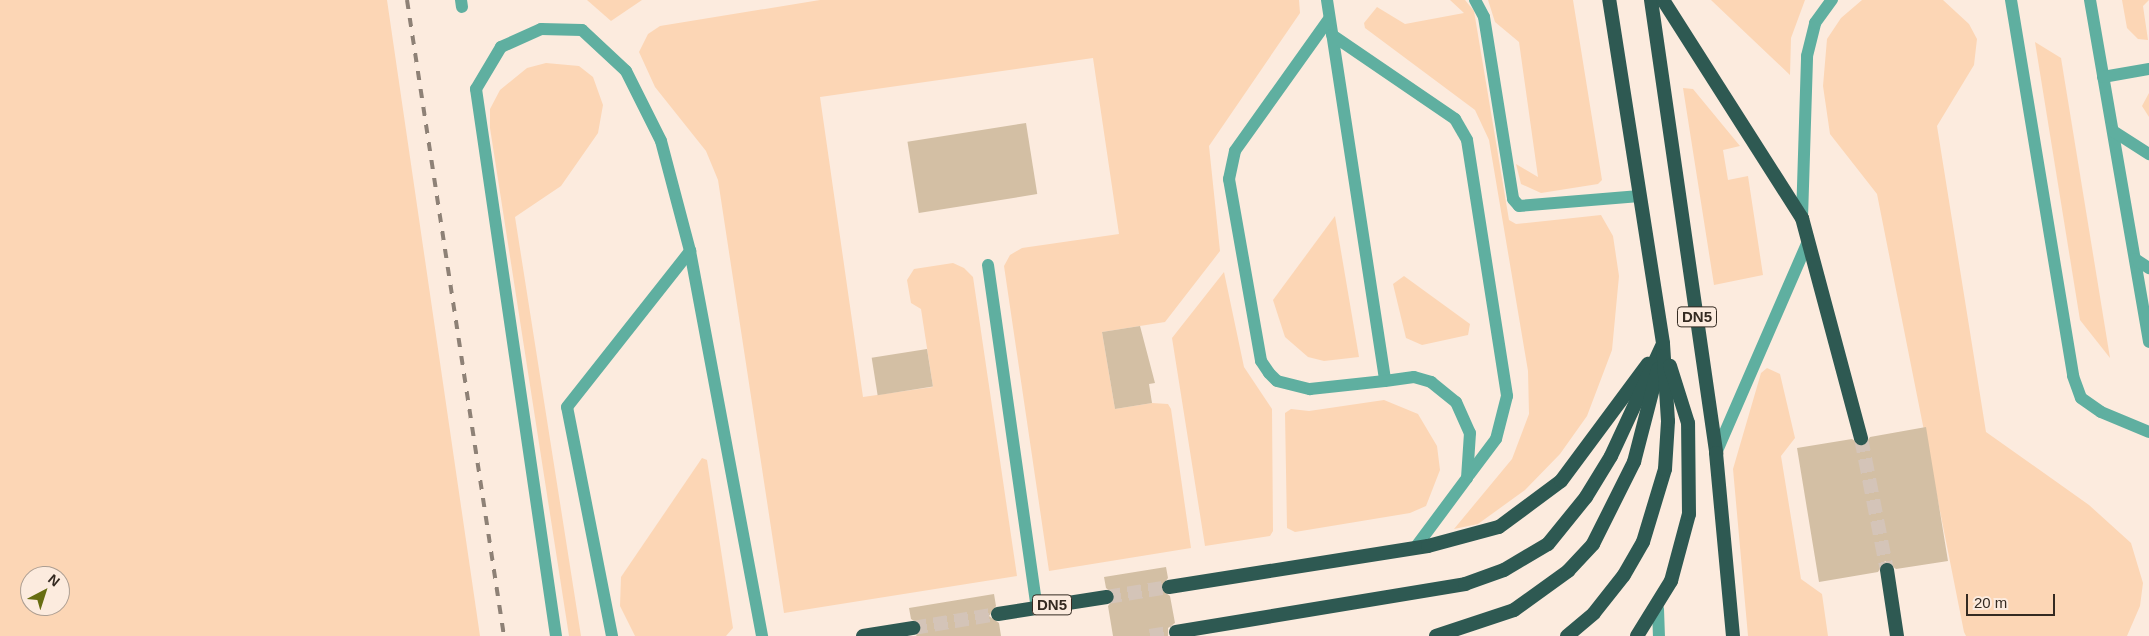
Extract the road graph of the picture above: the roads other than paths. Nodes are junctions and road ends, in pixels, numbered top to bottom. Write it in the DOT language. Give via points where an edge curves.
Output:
graph roads {
  1 [pos="1327,0"];
  2 [pos="1475,0"];
  3 [pos="1609,0"];
  4 [pos="1651,0"];
  5 [pos="1663,0"];
  6 [pos="1832,0"];
  7 [pos="2012,0"];
  8 [pos="2090,0"];
  9 [pos="1329,19"];
  10 [pos="1332,36"];
  11 [pos="2149,69"];
  12 [pos="2103,76"];
  13 [pos="2113,131"];
  14 [pos="2149,154"];
  15 [pos="1640,196"];
  16 [pos="1802,218"];
  17 [pos="1808,241"];
  18 [pos="690,251"];
  19 [pos="2135,259"];
  20 [pos="988,265"];
  21 [pos="2149,268"];
  22 [pos="2149,342"];
  23 [pos="1663,343"];
  24 [pos="1385,381"];
  25 [pos="2149,432"];
  26 [pos="1861,438"];
  27 [pos="1716,453"];
  28 [pos="1467,478"];
  29 [pos="1415,548"];
  30 [pos="1887,570"];
  31 [pos="1169,587"];
  32 [pos="1107,597"];
  33 [pos="1037,608"];
  34 [pos="1658,608"];
  35 [pos="998,614"];
  36 [pos="913,628"];
  37 [pos="1176,632"];
  38 [pos="556,636"];
  39 [pos="612,636"];
  40 [pos="762,636"];
  41 [pos="863,636"];
  42 [pos="1436,636"];
  43 [pos="1567,636"];
  44 [pos="1637,636"];
  45 [pos="1659,636"];
  46 [pos="1733,636"];
  47 [pos="1897,636"];
  1 -- 9 [label="lane"];
  2 -- 15 [label="lane" via="1484,17 1513,199 1519,206"];
  3 -- 15 [label="highway, DN5"];
  4 -- 27 [label="highway, DN5"];
  5 -- 16 [label="highway"];
  6 -- 16 [label="lane" via="1815,23 1806,56"];
  7 -- 25 [label="lane" via="2073,376 2082,398 2101,412"];
  8 -- 12 [label="lane"];
  9 -- 10 [label="lane"];
  9 -- 24 [label="lane" via="1235,151 1229,179 1261,361 1269,373 1277,381 1310,389"];
  10 -- 24 [label="lane"];
  10 -- 28 [label="lane" via="1454,119 1467,140 1507,396 1496,439"];
  11 -- 12 [label="lane"];
  12 -- 13 [label="lane"];
  13 -- 14 [label="lane"];
  13 -- 19 [label="lane"];
  15 -- 23 [label="highway, DN5"];
  16 -- 17 [label="highway"];
  17 -- 26 [label="highway"];
  17 -- 27 [label="lane"];
  18 -- 38 [label="lane" via="661,141 626,71 582,30 541,29 501,47 476,89"];
  18 -- 39 [label="lane" via="567,407"];
  18 -- 40 [label="lane"];
  19 -- 21 [label="lane"];
  19 -- 22 [label="lane"];
  20 -- 33 [label="lane"];
  23 -- 29 [label="highway, DN5" via="1583,454 1536,503 1500,527"];
  23 -- 34 [label="highway, DN5" via="1688,423 1691,490 1681,551"];
  23 -- 37 [label="highway, DN5" via="1611,456 1586,497 1548,544 1504,570 1465,584"];
  23 -- 42 [label="highway, DN5" via="1634,462 1593,544 1568,571 1514,610"];
  23 -- 43 [label="highway, DN5" via="1668,421 1658,501 1624,575 1594,613"];
  24 -- 28 [label="lane" via="1414,376 1431,382 1456,402 1470,433"];
  27 -- 46 [label="highway, DN5"];
  28 -- 29 [label="lane"];
  29 -- 31 [label="highway, DN5"];
  30 -- 47 [label="highway"];
  32 -- 33 [label="highway, DN5"];
  33 -- 35 [label="highway, DN5"];
  34 -- 44 [label="highway, DN5"];
  34 -- 45 [label="lane"];
  36 -- 41 [label="highway"];
}
